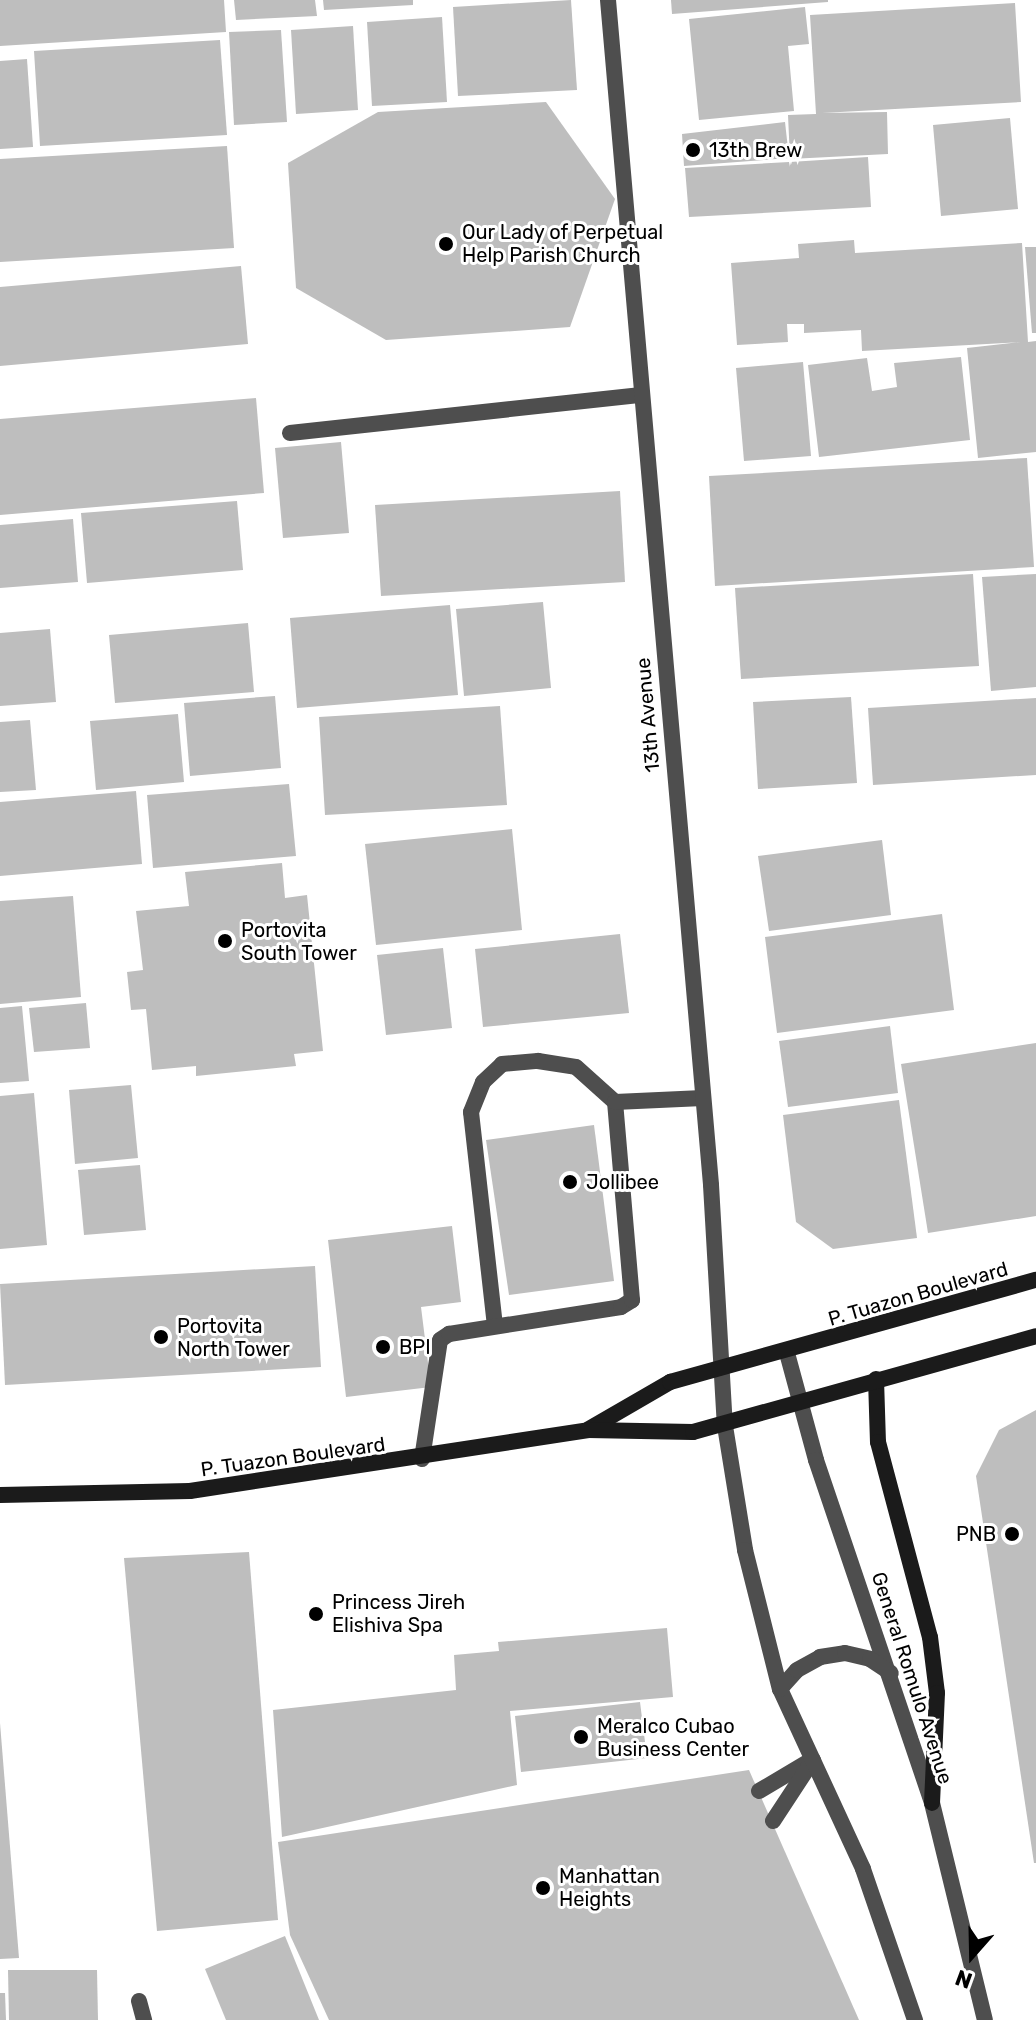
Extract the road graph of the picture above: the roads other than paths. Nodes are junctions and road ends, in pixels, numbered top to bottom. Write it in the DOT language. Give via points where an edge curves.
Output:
graph roads {
  1 [pos="608,0"];
  2 [pos="639,395"];
  3 [pos="290,433"];
  4 [pos="703,1098"];
  5 [pos="615,1102"];
  6 [pos="1036,1280"];
  7 [pos="495,1326"];
  8 [pos="1036,1336"];
  9 [pos="787,1353"];
  10 [pos="725,1367"];
  11 [pos="876,1379"];
  12 [pos="798,1405"];
  13 [pos="725,1426"];
  14 [pos="588,1430"];
  15 [pos="422,1459"];
  16 [pos="0,1495"];
  17 [pos="891,1673"];
  18 [pos="780,1689"];
  19 [pos="813,1760"];
  20 [pos="759,1791"];
  21 [pos="932,1803"];
  22 [pos="773,1821"];
  23 [pos="139,2001"];
  24 [pos="144,2020"];
  25 [pos="915,2020"];
  26 [pos="985,2020"];
  1 -- 2 [label="street, 13th Avenue"];
  2 -- 3 [label="street"];
  2 -- 4 [label="street, 13th Avenue"];
  4 -- 5 [label="street"];
  4 -- 10 [label="street, 13th Avenue"];
  5 -- 7 [label="street" via="632,1300 621,1307"];
  5 -- 7 [label="street" via="576,1067 538,1061 502,1064 483,1082 471,1112"];
  6 -- 9 [label="main road, P. Tuazon Boulevard"];
  7 -- 15 [label="street" via="440,1340"];
  8 -- 11 [label="main road, P. Tuazon Boulevard"];
  9 -- 10 [label="main road, P. Tuazon Boulevard"];
  9 -- 12 [label="street, General Romulo Avenue"];
  10 -- 13 [label="street, 13th Avenue"];
  10 -- 14 [label="main road, P. Tuazon Boulevard" via="670,1382"];
  11 -- 12 [label="main road, P. Tuazon Boulevard"];
  11 -- 21 [label="main road" via="878,1442 930,1637 937,1693"];
  12 -- 13 [label="main road, P. Tuazon Boulevard"];
  12 -- 17 [label="street, General Romulo Avenue"];
  13 -- 14 [label="main road, P. Tuazon Boulevard" via="693,1432"];
  13 -- 18 [label="street" via="745,1550"];
  14 -- 15 [label="main road, P. Tuazon Boulevard"];
  15 -- 16 [label="main road, P. Tuazon Boulevard" via="190,1491"];
  17 -- 18 [label="street" via="858,1656 820,1657 797,1670"];
  17 -- 21 [label="street, General Romulo Avenue"];
  18 -- 19 [label="street"];
  19 -- 20 [label="street"];
  19 -- 22 [label="street"];
  19 -- 25 [label="street" via="879,1910"];
  21 -- 26 [label="street, General Romulo Avenue"];
  23 -- 24 [label="street"];
}
